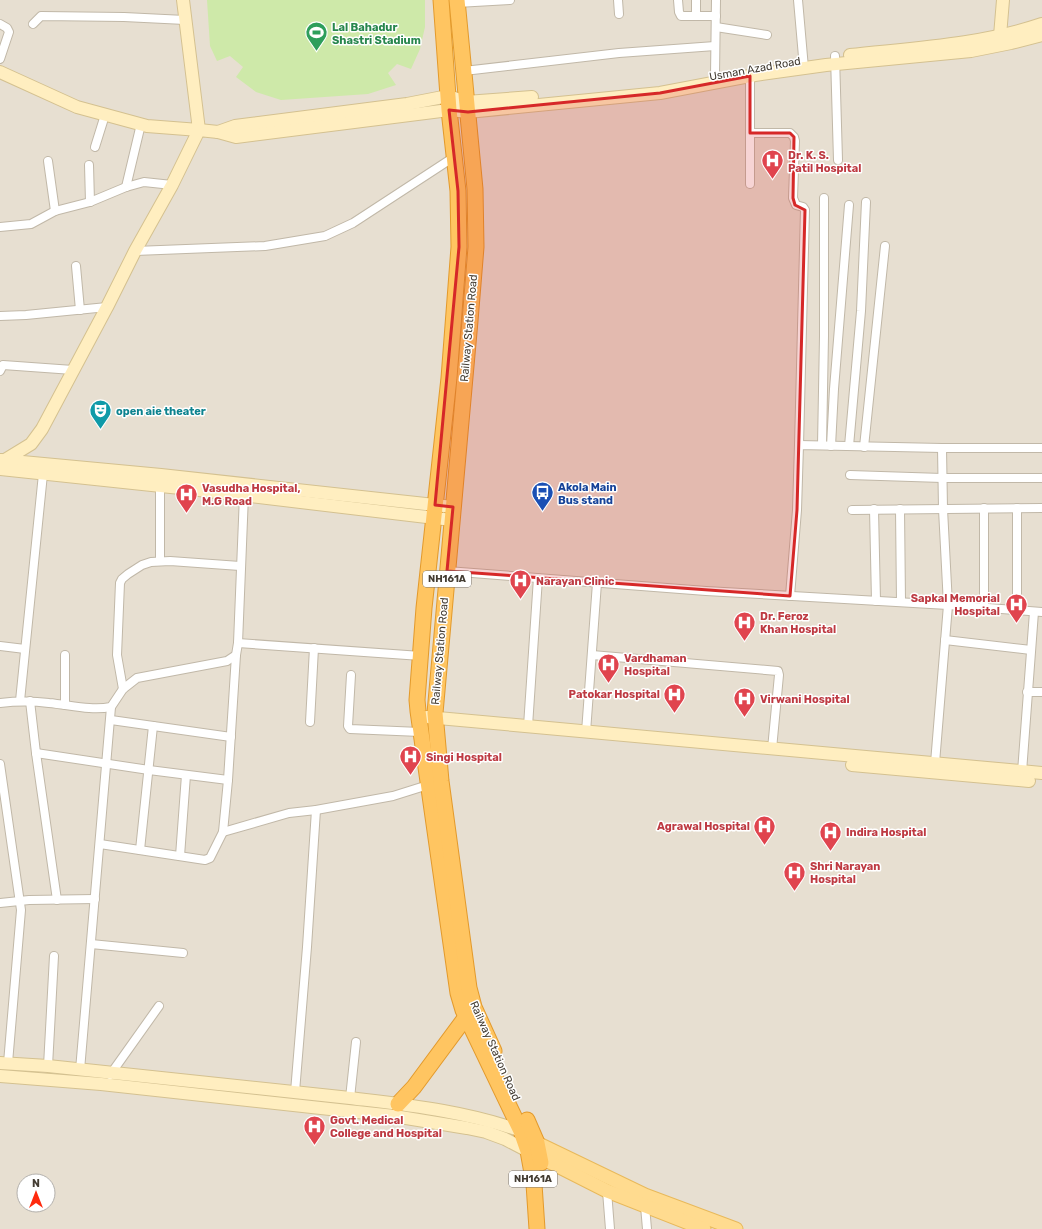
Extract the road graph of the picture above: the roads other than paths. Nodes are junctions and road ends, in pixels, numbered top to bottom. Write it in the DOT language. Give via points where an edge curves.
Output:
graph roads {
  1 [pos="184,0"];
  2 [pos="441,0"];
  3 [pos="510,0"];
  4 [pos="618,0"];
  5 [pos="678,0"];
  6 [pos="696,0"];
  7 [pos="716,0"];
  8 [pos="798,0"];
  9 [pos="1003,0"];
  10 [pos="457,2"];
  11 [pos="619,14"];
  12 [pos="696,16"];
  13 [pos="716,16"];
  14 [pos="185,20"];
  15 [pos="0,24"];
  16 [pos="33,24"];
  17 [pos="1042,24"];
  18 [pos="716,27"];
  19 [pos="767,35"];
  20 [pos="1042,35"];
  21 [pos="1000,36"];
  22 [pos="716,46"];
  23 [pos="0,59"];
  24 [pos="836,60"];
  25 [pos="803,64"];
  26 [pos="464,71"];
  27 [pos="0,72"];
  28 [pos="715,76"];
  29 [pos="750,76"];
  30 [pos="449,103"];
  31 [pos="467,107"];
  32 [pos="105,115"];
  33 [pos="140,124"];
  34 [pos="199,130"];
  35 [pos="750,134"];
  36 [pos="95,147"];
  37 [pos="454,157"];
  38 [pos="838,160"];
  39 [pos="48,161"];
  40 [pos="89,165"];
  41 [pos="750,184"];
  42 [pos="172,185"];
  43 [pos="126,187"];
  44 [pos="824,198"];
  45 [pos="90,202"];
  46 [pos="866,202"];
  47 [pos="849,205"];
  48 [pos="55,211"];
  49 [pos="0,227"];
  50 [pos="885,246"];
  51 [pos="135,251"];
  52 [pos="76,266"];
  53 [pos="107,307"];
  54 [pos="80,310"];
  55 [pos="0,316"];
  56 [pos="73,370"];
  57 [pos="0,371"];
  58 [pos="31,444"];
  59 [pos="799,445"];
  60 [pos="822,445"];
  61 [pos="831,446"];
  62 [pos="849,446"];
  63 [pos="864,447"];
  64 [pos="942,448"];
  65 [pos="1042,448"];
  66 [pos="1,463"];
  67 [pos="41,469"];
  68 [pos="850,475"];
  69 [pos="942,478"];
  70 [pos="1042,478"];
  71 [pos="160,480"];
  72 [pos="244,495"];
  73 [pos="984,508"];
  74 [pos="1016,508"];
  75 [pos="1042,508"];
  76 [pos="874,509"];
  77 [pos="900,509"];
  78 [pos="943,509"];
  79 [pos="852,510"];
  80 [pos="434,512"];
  81 [pos="453,514"];
  82 [pos="160,561"];
  83 [pos="240,566"];
  84 [pos="447,571"];
  85 [pos="538,578"];
  86 [pos="597,583"];
  87 [pos="790,596"];
  88 [pos="876,600"];
  89 [pos="901,602"];
  90 [pos="948,604"];
  91 [pos="984,608"];
  92 [pos="1017,610"];
  93 [pos="1038,612"];
  94 [pos="945,640"];
  95 [pos="238,643"];
  96 [pos="0,646"];
  97 [pos="314,648"];
  98 [pos="25,649"];
  99 [pos="1031,650"];
  100 [pos="65,655"];
  101 [pos="236,655"];
  102 [pos="592,655"];
  103 [pos="421,656"];
  104 [pos="351,675"];
  105 [pos="123,689"];
  106 [pos="1027,692"];
  107 [pos="1042,692"];
  108 [pos="20,701"];
  109 [pos="30,701"];
  110 [pos="0,703"];
  111 [pos="65,705"];
  112 [pos="111,707"];
  113 [pos="111,720"];
  114 [pos="310,722"];
  115 [pos="436,722"];
  116 [pos="419,724"];
  117 [pos="153,726"];
  118 [pos="528,726"];
  119 [pos="586,732"];
  120 [pos="231,737"];
  121 [pos="772,749"];
  122 [pos="36,753"];
  123 [pos="106,763"];
  124 [pos="935,763"];
  125 [pos="0,764"];
  126 [pos="149,770"];
  127 [pos="1022,772"];
  128 [pos="1042,773"];
  129 [pos="186,775"];
  130 [pos="228,780"];
  131 [pos="1042,782"];
  132 [pos="428,785"];
  133 [pos="316,810"];
  134 [pos="224,832"];
  135 [pos="100,844"];
  136 [pos="140,850"];
  137 [pos="180,856"];
  138 [pos="95,899"];
  139 [pos="57,900"];
  140 [pos="20,901"];
  141 [pos="0,903"];
  142 [pos="91,944"];
  143 [pos="183,953"];
  144 [pos="54,956"];
  145 [pos="159,1006"];
  146 [pos="470,1012"];
  147 [pos="356,1042"];
  148 [pos="4,1063"];
  149 [pos="48,1066"];
  150 [pos="80,1070"];
  151 [pos="110,1073"];
  152 [pos="0,1076"];
  153 [pos="104,1084"];
  154 [pos="295,1092"];
  155 [pos="350,1098"];
  156 [pos="398,1104"];
  157 [pos="521,1130"];
  158 [pos="535,1150"];
  159 [pos="607,1191"];
  160 [pos="645,1206"];
  161 [pos="688,1226"];
  162 [pos="537,1229"];
  163 [pos="548,1229"];
  164 [pos="610,1229"];
  165 [pos="647,1229"];
  166 [pos="704,1229"];
  167 [pos="736,1229"];
  1 -- 14 [label="main road"];
  2 -- 30 [label="highway, Railway Station Road / NH161A"];
  3 -- 10 [label="street"];
  4 -- 11 [label="street"];
  5 -- 12 [label="street" via="680,15"];
  6 -- 12 [label="street"];
  7 -- 13 [label="street"];
  8 -- 25 [label="street"];
  9 -- 21 [label="main road"];
  10 -- 26 [label="highway, Railway Station Road / NH161A"];
  12 -- 13 [label="street"];
  13 -- 18 [label="street"];
  14 -- 16 [label="street" via="41,16"];
  14 -- 34 [label="main road"];
  15 -- 23 [label="street" via="8,28 9,32"];
  17 -- 21 [label="main road, Usman Azad Road"];
  18 -- 19 [label="street"];
  18 -- 22 [label="street"];
  20 -- 24 [label="main road, Usman Azad Road" via="971,51"];
  21 -- 24 [label="main road, Usman Azad Road"];
  22 -- 26 [label="street" via="619,53"];
  22 -- 28 [label="street"];
  24 -- 25 [label="main road, Usman Azad Road"];
  24 -- 38 [label="street"];
  25 -- 28 [label="main road, Usman Azad Road"];
  25 -- 29 [label="main road, Usman Azad Road"];
  26 -- 31 [label="highway, Railway Station Road / NH161A"];
  27 -- 32 [label="main road" via="77,107"];
  28 -- 31 [label="main road, Usman Azad Road" via="650,87"];
  29 -- 31 [label="main road, Usman Azad Road" via="660,93"];
  29 -- 35 [label="street"];
  30 -- 31 [label="main road"];
  30 -- 34 [label="main road" via="348,117 236,137"];
  30 -- 37 [label="highway, Railway Station Road / NH161A"];
  31 -- 81 [label="highway, Railway Station Road / NH161A" via="475,189 476,247"];
  32 -- 33 [label="main road"];
  32 -- 36 [label="street"];
  33 -- 34 [label="main road"];
  33 -- 43 [label="street"];
  34 -- 42 [label="main road"];
  35 -- 41 [label="street"];
  35 -- 59 [label="street" via="790,133 795,141 793,198 796,205 805,210"];
  37 -- 51 [label="street" via="354,223 325,236 265,246"];
  37 -- 80 [label="highway, Railway Station Road / NH161A" via="458,191 459,247 448,385"];
  39 -- 48 [label="street"];
  40 -- 45 [label="street"];
  42 -- 43 [label="street" via="144,182"];
  42 -- 51 [label="main road"];
  43 -- 45 [label="street"];
  44 -- 60 [label="street"];
  45 -- 48 [label="street"];
  46 -- 62 [label="street" via="861,311"];
  47 -- 61 [label="street"];
  48 -- 49 [label="street" via="31,224"];
  50 -- 63 [label="street"];
  51 -- 53 [label="main road"];
  52 -- 54 [label="street"];
  53 -- 54 [label="street"];
  53 -- 56 [label="main road"];
  54 -- 55 [label="street"];
  56 -- 57 [label="street" via="3,365"];
  56 -- 58 [label="main road" via="42,429"];
  58 -- 66 [label="main road"];
  58 -- 67 [label="main road"];
  59 -- 60 [label="street"];
  59 -- 87 [label="street" via="798,510"];
  60 -- 61 [label="street"];
  61 -- 62 [label="street"];
  62 -- 63 [label="street"];
  63 -- 64 [label="street"];
  64 -- 65 [label="street"];
  64 -- 69 [label="street"];
  66 -- 67 [label="main road"];
  67 -- 71 [label="main road"];
  67 -- 98 [label="street"];
  68 -- 69 [label="street"];
  69 -- 70 [label="street"];
  69 -- 78 [label="street"];
  71 -- 72 [label="main road"];
  71 -- 80 [label="main road"];
  71 -- 82 [label="street"];
  72 -- 80 [label="main road"];
  72 -- 83 [label="street"];
  73 -- 74 [label="street"];
  73 -- 78 [label="street"];
  73 -- 91 [label="street"];
  74 -- 75 [label="street"];
  74 -- 92 [label="street"];
  76 -- 77 [label="street"];
  76 -- 79 [label="street"];
  76 -- 88 [label="street"];
  77 -- 78 [label="street"];
  77 -- 89 [label="street"];
  78 -- 90 [label="street"];
  80 -- 81 [label="main road"];
  80 -- 103 [label="highway, Railway Station Road / NH161A"];
  81 -- 84 [label="highway, Railway Station Road / NH161A"];
  82 -- 83 [label="street"];
  82 -- 105 [label="street" via="142,565 120,583 117,655"];
  83 -- 95 [label="street"];
  84 -- 85 [label="street"];
  84 -- 115 [label="highway, Railway Station Road / NH161A"];
  85 -- 86 [label="street"];
  85 -- 118 [label="street"];
  86 -- 87 [label="street"];
  86 -- 102 [label="street"];
  87 -- 88 [label="street"];
  88 -- 89 [label="street"];
  89 -- 90 [label="street"];
  90 -- 91 [label="street"];
  90 -- 94 [label="street"];
  91 -- 92 [label="street"];
  92 -- 93 [label="street"];
  93 -- 99 [label="street"];
  94 -- 99 [label="street"];
  94 -- 124 [label="street"];
  95 -- 97 [label="street"];
  95 -- 101 [label="street"];
  96 -- 98 [label="street"];
  97 -- 103 [label="street"];
  97 -- 114 [label="street"];
  98 -- 108 [label="street"];
  99 -- 106 [label="street"];
  100 -- 111 [label="street"];
  101 -- 105 [label="street" via="227,661 137,678"];
  101 -- 120 [label="street"];
  102 -- 119 [label="street"];
  102 -- 121 [label="street" via="778,671"];
  103 -- 116 [label="highway, Railway Station Road / NH161A" via="417,700"];
  104 -- 116 [label="street" via="348,726 350,729"];
  105 -- 112 [label="street"];
  106 -- 107 [label="street"];
  106 -- 127 [label="street"];
  108 -- 109 [label="street"];
  108 -- 110 [label="street"];
  109 -- 111 [label="street"];
  109 -- 122 [label="street"];
  111 -- 112 [label="street" via="102,709"];
  112 -- 113 [label="street"];
  113 -- 117 [label="street"];
  113 -- 123 [label="street"];
  115 -- 116 [label="main road"];
  115 -- 118 [label="main road"];
  115 -- 131 [label="main road"];
  115 -- 146 [label="highway, Railway Station Road / NH161A"];
  116 -- 132 [label="highway, Railway Station Road / NH161A"];
  117 -- 120 [label="street"];
  117 -- 126 [label="street"];
  118 -- 119 [label="main road"];
  119 -- 121 [label="main road"];
  120 -- 130 [label="street"];
  121 -- 124 [label="main road"];
  122 -- 123 [label="street"];
  122 -- 139 [label="street"];
  123 -- 126 [label="street"];
  123 -- 135 [label="street"];
  124 -- 127 [label="main road"];
  125 -- 140 [label="street"];
  126 -- 129 [label="street"];
  126 -- 136 [label="street"];
  127 -- 128 [label="main road"];
  129 -- 130 [label="street"];
  129 -- 137 [label="street"];
  130 -- 134 [label="street"];
  132 -- 133 [label="street" via="393,796"];
  132 -- 146 [label="highway, Railway Station Road / NH161A" via="458,993"];
  133 -- 134 [label="street" via="289,813"];
  133 -- 154 [label="street"];
  134 -- 137 [label="street" via="208,859"];
  135 -- 136 [label="street"];
  135 -- 138 [label="street"];
  136 -- 137 [label="street"];
  138 -- 139 [label="street"];
  138 -- 142 [label="street"];
  139 -- 140 [label="street"];
  140 -- 141 [label="street"];
  140 -- 148 [label="street" via="21,920"];
  142 -- 143 [label="street"];
  142 -- 150 [label="street"];
  144 -- 149 [label="street"];
  145 -- 151 [label="street"];
  146 -- 156 [label="highway" via="414,1087"];
  146 -- 157 [label="highway, Railway Station Road / NH161A"];
  146 -- 158 [label="highway, Railway Station Road / NH161A" via="524,1112"];
  147 -- 155 [label="street"];
  148 -- 149 [label="main road"];
  149 -- 150 [label="main road"];
  150 -- 151 [label="main road"];
  151 -- 153 [label="street"];
  151 -- 154 [label="main road"];
  152 -- 153 [label="main road"];
  153 -- 158 [label="main road" via="364,1112 486,1132"];
  154 -- 155 [label="main road"];
  155 -- 156 [label="main road"];
  156 -- 157 [label="main road" via="484,1119"];
  157 -- 158 [label="highway, NH161A"];
  158 -- 159 [label="main road"];
  158 -- 162 [label="highway, NH161A"];
  158 -- 163 [label="highway, NH161A" via="544,1184"];
  158 -- 167 [label="main road"];
  159 -- 160 [label="main road"];
  159 -- 164 [label="street"];
  160 -- 161 [label="main road"];
  160 -- 165 [label="street"];
  161 -- 166 [label="main road"];
}
